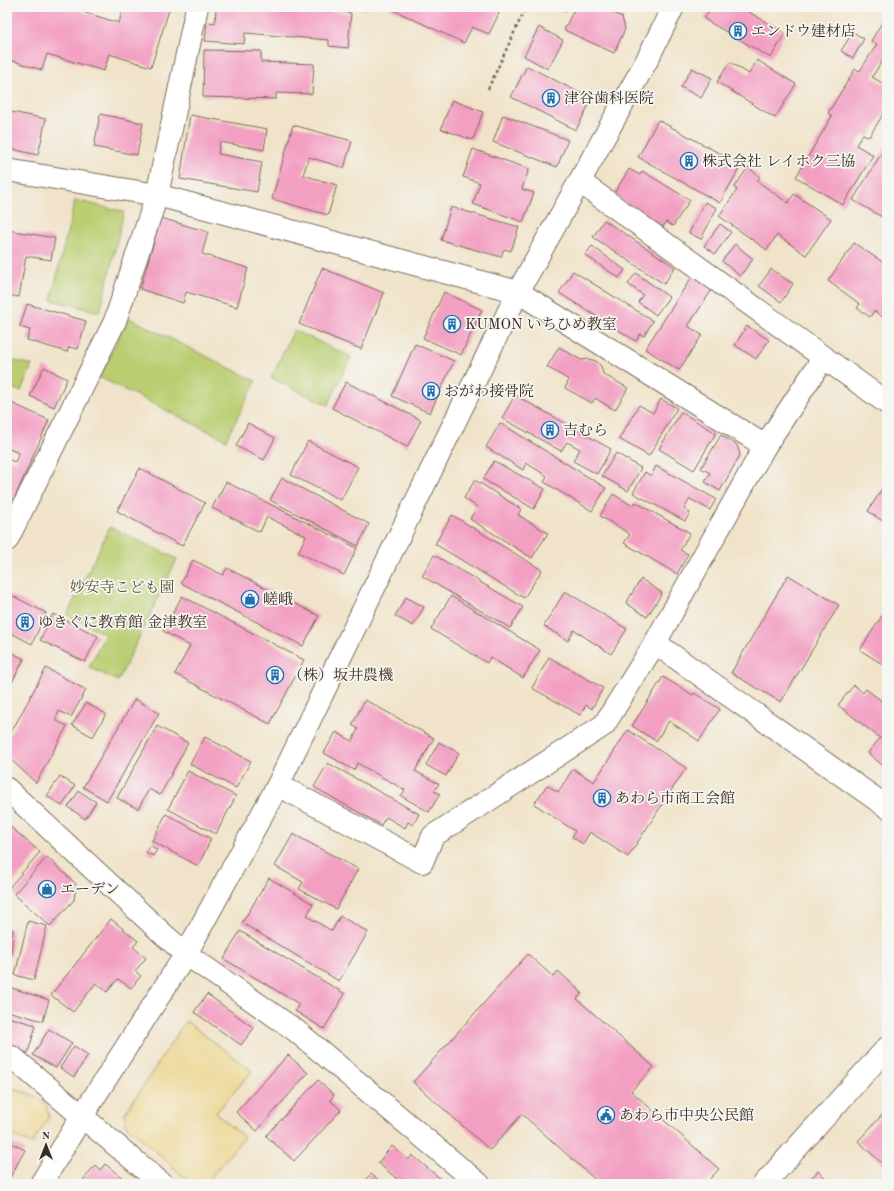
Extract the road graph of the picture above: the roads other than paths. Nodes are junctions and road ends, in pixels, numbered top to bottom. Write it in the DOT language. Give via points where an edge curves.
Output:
graph roads {
  1 [pos="198,7"];
  2 [pos="664,10"];
  3 [pos="7,170"];
  4 [pos="580,182"];
  5 [pos="157,195"];
  6 [pos="518,292"];
  7 [pos="824,357"];
  8 [pos="887,403"];
  9 [pos="765,446"];
  10 [pos="7,540"];
  11 [pos="655,643"];
  12 [pos="278,785"];
  13 [pos="7,789"];
  14 [pos="887,807"];
  15 [pos="186,954"];
  16 [pos="887,1048"];
  17 [pos="7,1057"];
  18 [pos="82,1116"];
  19 [pos="41,1184"];
  20 [pos="162,1184"];
  21 [pos="479,1184"];
  22 [pos="764,1184"];
  1 -- 5 [label="street"];
  2 -- 4 [label="street" via="647,60"];
  3 -- 5 [label="street"];
  4 -- 6 [label="street"];
  4 -- 7 [label="street"];
  5 -- 6 [label="street"];
  5 -- 10 [label="street" via="116,321"];
  6 -- 9 [label="street"];
  6 -- 12 [label="street"];
  7 -- 8 [label="street"];
  7 -- 9 [label="street"];
  9 -- 11 [label="street"];
  11 -- 12 [label="street" via="604,725 433,836 422,862"];
  11 -- 14 [label="street"];
  12 -- 15 [label="street"];
  13 -- 15 [label="street"];
  15 -- 18 [label="street"];
  15 -- 21 [label="street" via="295,1030"];
  16 -- 22 [label="street"];
  17 -- 18 [label="street" via="12,1057"];
  18 -- 19 [label="street"];
  18 -- 20 [label="street"];
}
